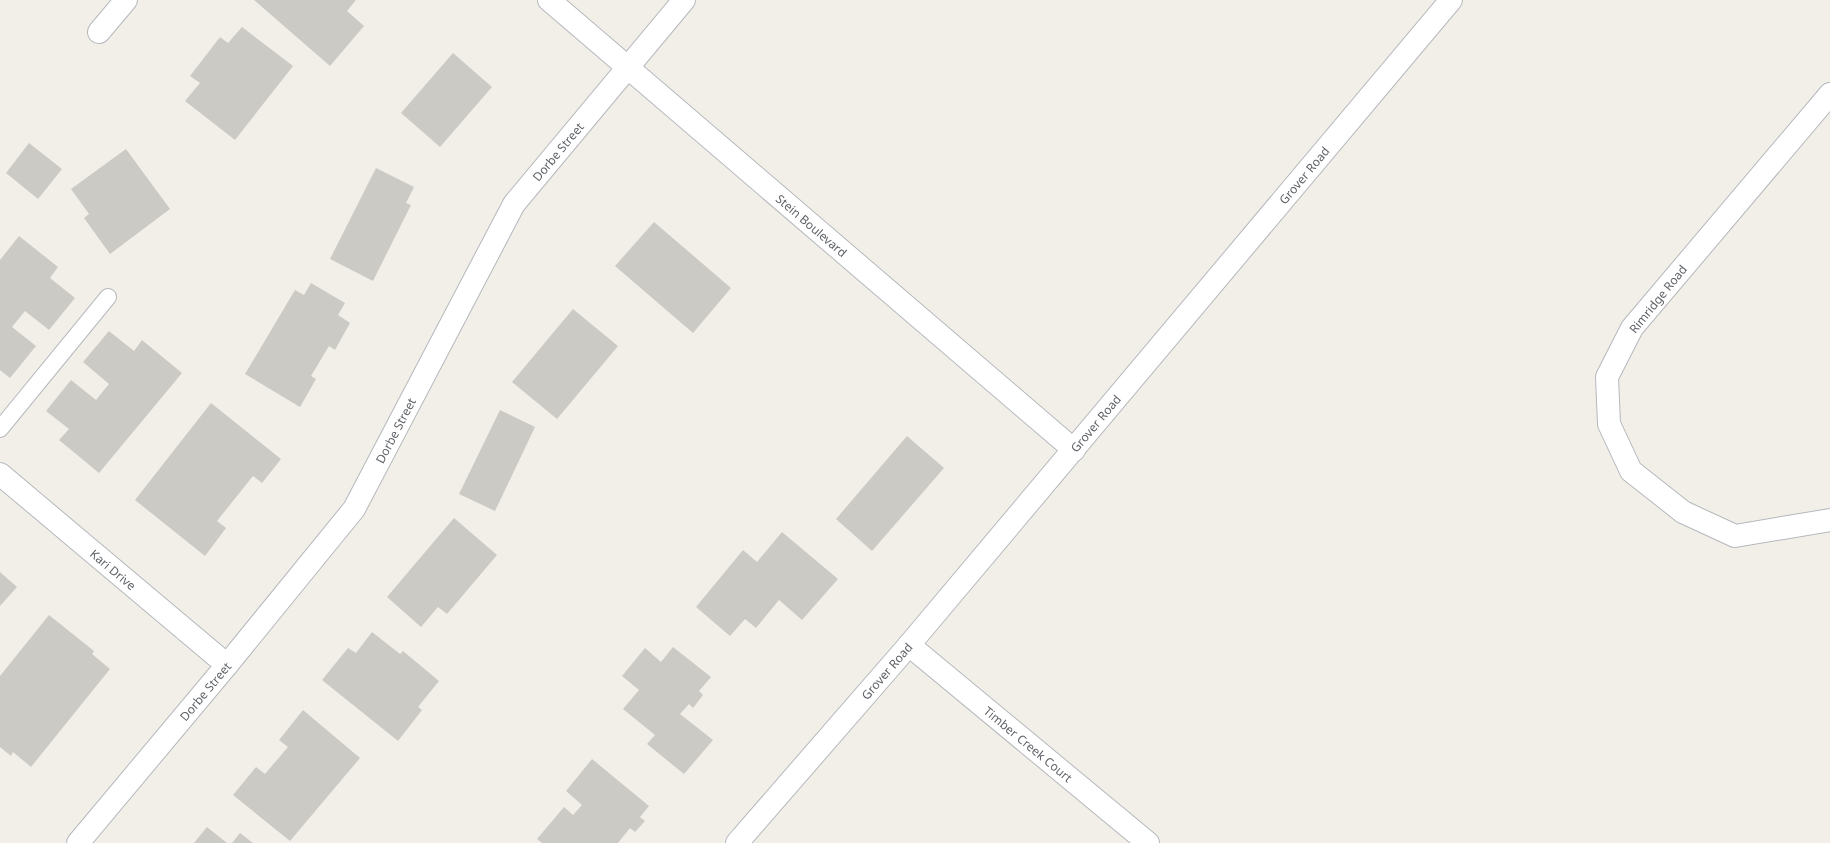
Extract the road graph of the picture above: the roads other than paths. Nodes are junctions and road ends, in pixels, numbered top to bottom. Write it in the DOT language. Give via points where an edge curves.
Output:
graph roads {
  1 [pos="126,0"];
  2 [pos="549,0"];
  3 [pos="684,0"];
  4 [pos="1451,0"];
  5 [pos="99,32"];
  6 [pos="628,68"];
  7 [pos="1830,94"];
  8 [pos="108,297"];
  9 [pos="0,429"];
  10 [pos="1074,450"];
  11 [pos="0,474"];
  12 [pos="1830,520"];
  13 [pos="909,645"];
  14 [pos="227,665"];
  15 [pos="78,843"];
  16 [pos="737,843"];
  17 [pos="1148,843"];
  1 -- 5 [label="street"];
  2 -- 6 [label="street, Stein Boulevard"];
  3 -- 6 [label="street, Dorbe Street"];
  4 -- 10 [label="street, Grover Road"];
  6 -- 10 [label="street, Stein Boulevard"];
  6 -- 14 [label="street, Dorbe Street" via="514,204 354,509"];
  7 -- 12 [label="street, Rimridge Road" via="1632,328 1608,377 1609,424 1631,471 1683,512 1735,536"];
  8 -- 9 [label="lane"];
  10 -- 13 [label="street, Grover Road"];
  11 -- 14 [label="street, Kari Drive"];
  13 -- 16 [label="street, Grover Road"];
  13 -- 17 [label="street, Timber Creek Court"];
  14 -- 15 [label="street, Dorbe Street"];
}
